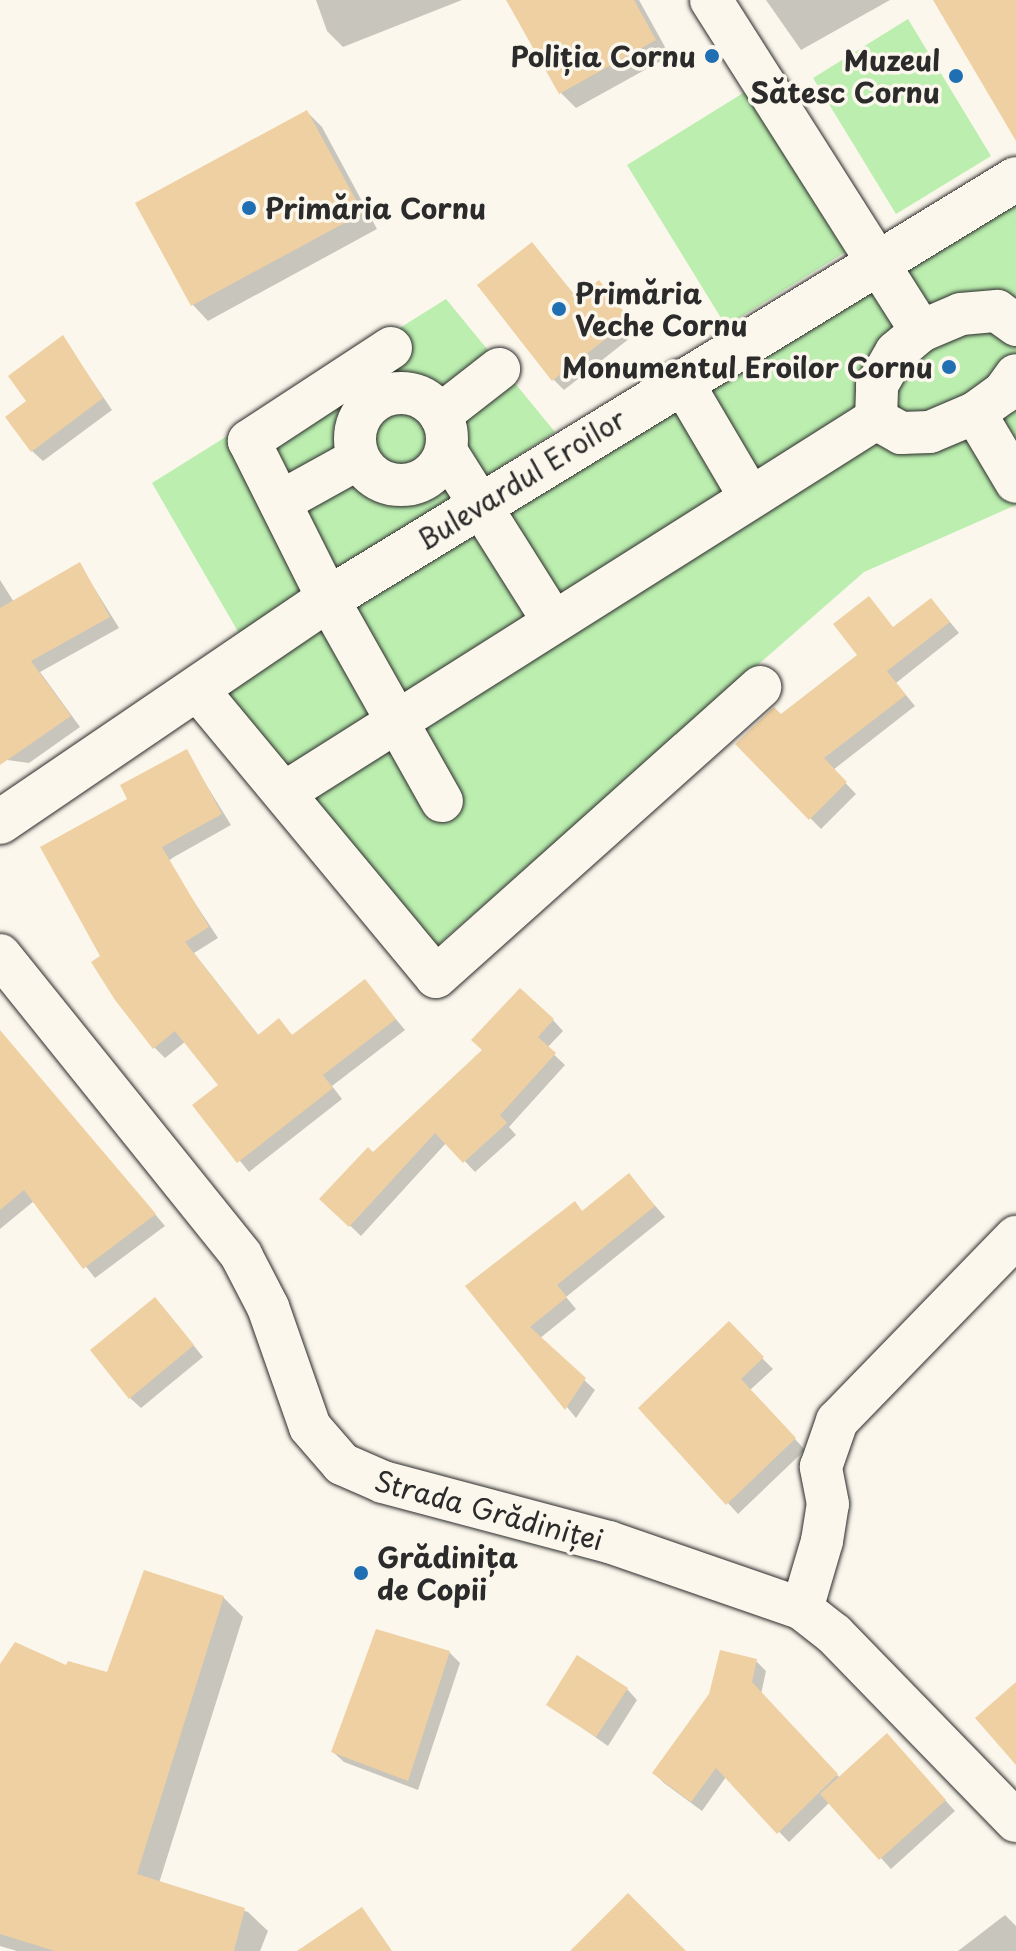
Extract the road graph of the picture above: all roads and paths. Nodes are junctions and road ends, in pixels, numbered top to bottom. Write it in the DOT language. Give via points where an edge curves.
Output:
graph roads {
  1 [pos="711,0"];
  2 [pos="1016,179"];
  3 [pos="876,261"];
  4 [pos="1016,325"];
  5 [pos="921,331"];
  6 [pos="391,348"];
  7 [pos="499,369"];
  8 [pos="1016,375"];
  9 [pos="681,380"];
  10 [pos="975,413"];
  11 [pos="876,419"];
  12 [pos="443,433"];
  13 [pos="358,459"];
  14 [pos="1016,482"];
  15 [pos="750,497"];
  16 [pos="280,502"];
  17 [pos="480,504"];
  18 [pos="328,599"];
  19 [pos="552,619"];
  20 [pos="760,687"];
  21 [pos="197,689"];
  22 [pos="398,722"];
  23 [pos="295,786"];
  24 [pos="442,801"];
  25 [pos="0,822"];
  26 [pos="0,955"];
  27 [pos="1016,1237"];
  28 [pos="802,1609"];
  29 [pos="1016,1821"];
  1 -- 3 [label="street"];
  2 -- 3 [label="main road, Bulevardul Eroilor"];
  3 -- 5 [label="street"];
  3 -- 9 [label="main road, Bulevardul Eroilor"];
  4 -- 5 [label="street" via="997,311 961,314"];
  5 -- 11 [label="street" via="896,352 877,385"];
  6 -- 16 [label="street" via="249,441"];
  7 -- 12 [label="street"];
  8 -- 10 [label="street" via="1003,393"];
  9 -- 15 [label="street"];
  9 -- 17 [label="main road, Bulevardul Eroilor"];
  10 -- 11 [label="street" via="930,432 901,433"];
  10 -- 14 [label="street"];
  11 -- 15 [label="street"];
  12 -- 13 [label="street" via="437,469 406,486 378,480"];
  12 -- 13 [label="street" via="415,395 399,393 375,401 356,428"];
  12 -- 17 [label="street"];
  13 -- 16 [label="street"];
  15 -- 19 [label="street"];
  16 -- 18 [label="street"];
  17 -- 18 [label="main road, Bulevardul Eroilor"];
  17 -- 19 [label="street"];
  18 -- 21 [label="main road, Bulevardul Eroilor"];
  18 -- 22 [label="street"];
  19 -- 22 [label="street"];
  20 -- 21 [label="street" via="436,977"];
  21 -- 25 [label="main road, Bulevardul Eroilor"];
  22 -- 23 [label="street"];
  22 -- 24 [label="street"];
  26 -- 28 [label="street, Strada Grădiniței" via="241,1255 268,1307 310,1427 342,1464 383,1482 609,1542"];
  27 -- 28 [label="street" via="837,1421 821,1467 828,1504"];
  28 -- 29 [label="street, Strada Grădiniței" via="834,1634"];
}
